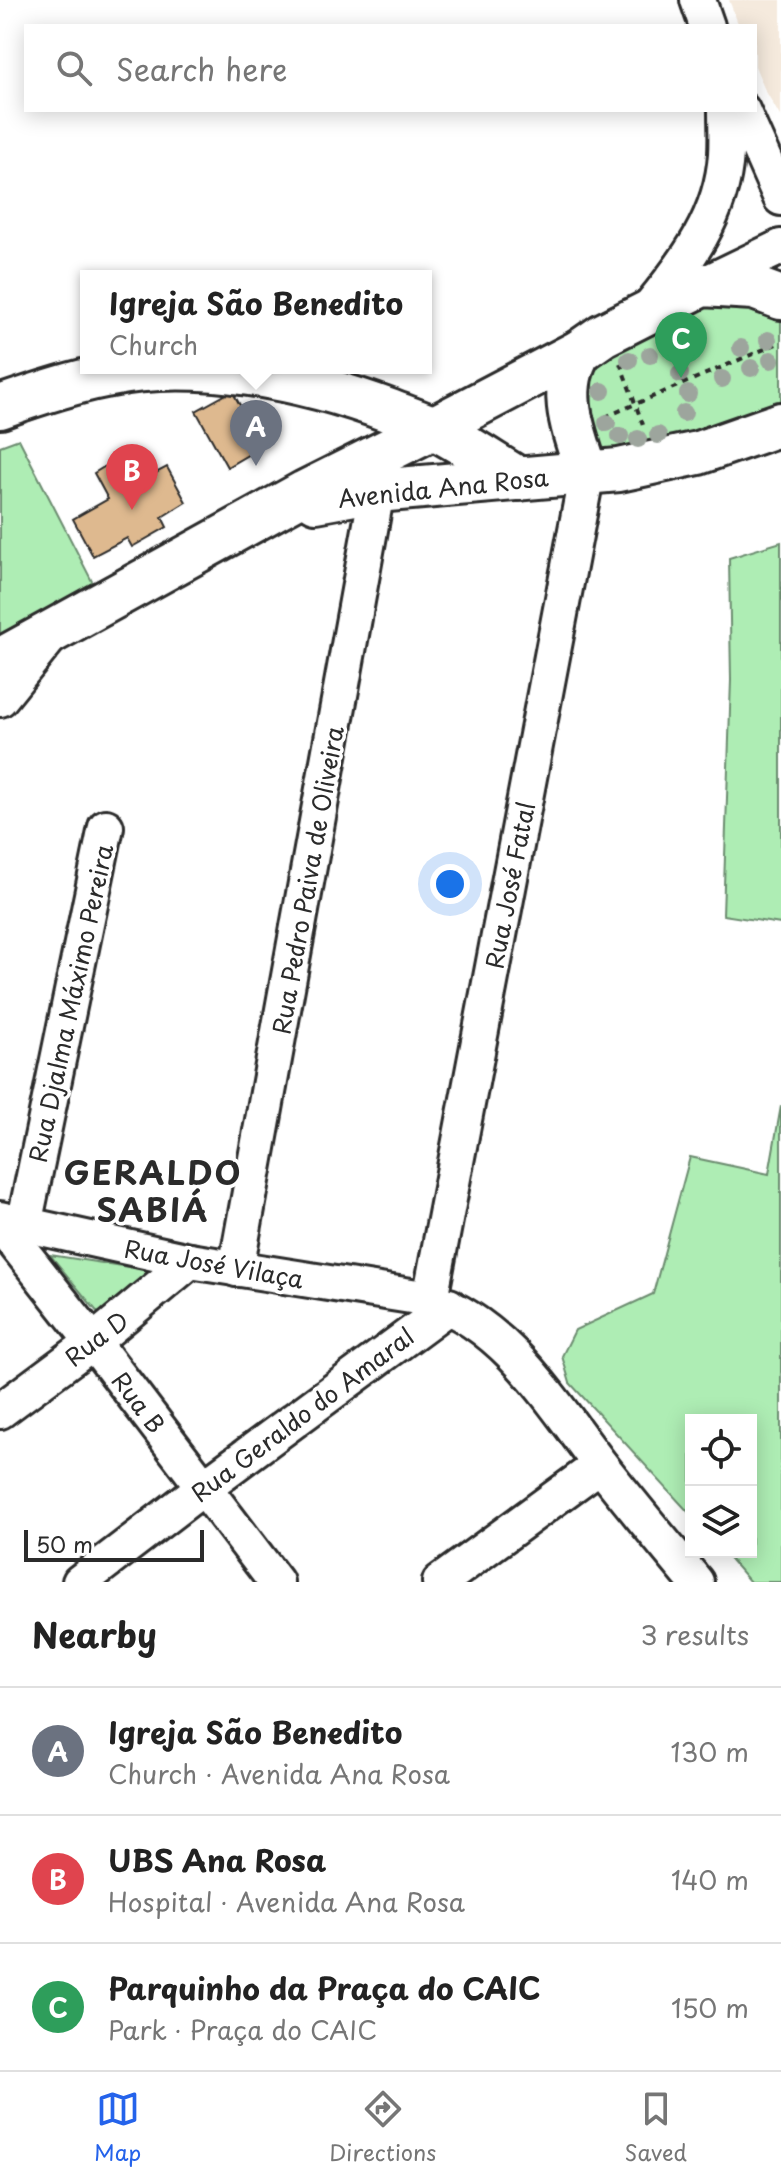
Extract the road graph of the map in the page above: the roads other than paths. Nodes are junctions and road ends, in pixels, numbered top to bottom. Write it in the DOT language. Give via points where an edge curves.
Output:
graph roads {
  1 [pos="698,0"];
  2 [pos="706,24"];
  3 [pos="726,112"];
  4 [pos="744,112"];
  5 [pos="770,143"];
  6 [pos="781,198"];
  7 [pos="781,247"];
  8 [pos="702,285"];
  9 [pos="781,298"];
  10 [pos="644,314"];
  11 [pos="599,355"];
  12 [pos="117,374"];
  13 [pos="248,374"];
  14 [pos="0,407"];
  15 [pos="781,424"];
  16 [pos="433,428"];
  17 [pos="621,468"];
  18 [pos="519,479"];
  19 [pos="377,491"];
  20 [pos="268,512"];
  21 [pos="56,630"];
  22 [pos="0,660"];
  23 [pos="0,699"];
  24 [pos="106,827"];
  25 [pos="8,1223"];
  26 [pos="190,1261"];
  27 [pos="236,1269"];
  28 [pos="439,1302"];
  29 [pos="93,1342"];
  30 [pos="0,1411"];
  31 [pos="600,1465"];
  32 [pos="204,1487"];
  33 [pos="80,1582"];
  34 [pos="276,1582"];
  35 [pos="440,1582"];
  36 [pos="696,1582"];
  1 -- 2 [label="street"];
  3 -- 10 [label="street" via="726,156 716,204 697,246"];
  4 -- 5 [label="street"];
  5 -- 6 [label="street"];
  7 -- 8 [label="street"];
  8 -- 9 [label="main road" via="754,288"];
  8 -- 10 [label="main road, Avenida Ana Rosa"];
  10 -- 11 [label="main road, Avenida Ana Rosa" via="603,335"];
  11 -- 16 [label="main road, Avenida Ana Rosa"];
  11 -- 17 [label="main road" via="571,371 570,419 573,431"];
  12 -- 14 [label="main road"];
  13 -- 16 [label="main road" via="305,383"];
  15 -- 17 [label="main road, Avenida Ana Rosa" via="698,453"];
  16 -- 18 [label="main road"];
  16 -- 20 [label="main road, Avenida Ana Rosa"];
  17 -- 18 [label="main road, Avenida Ana Rosa"];
  17 -- 28 [label="street, Rua José Fatal"];
  18 -- 19 [label="main road, Avenida Ana Rosa"];
  19 -- 20 [label="main road, Avenida Ana Rosa"];
  19 -- 27 [label="street, Rua Pedro Paiva de Oliveira"];
  20 -- 21 [label="main road, Avenida Ana Rosa"];
  21 -- 22 [label="main road, Avenida Ana Rosa"];
  21 -- 23 [label="street"];
  24 -- 25 [label="street, Rua Djalma Máximo Pereira"];
  25 -- 26 [label="street, Rua José Vilaça"];
  25 -- 29 [label="street, Rua B"];
  26 -- 27 [label="street, Rua José Vilaça"];
  26 -- 29 [label="street, Rua D"];
  27 -- 28 [label="street, Rua José Vilaça"];
  28 -- 31 [label="street" via="467,1315 497,1339 538,1382"];
  28 -- 32 [label="street, Rua Geraldo do Amaral"];
  29 -- 30 [label="street, Rua D"];
  29 -- 32 [label="street, Rua B"];
  31 -- 35 [label="street"];
  31 -- 36 [label="street"];
  32 -- 33 [label="street, Rua Geraldo do Amaral"];
  32 -- 34 [label="street, Rua B"];
}
